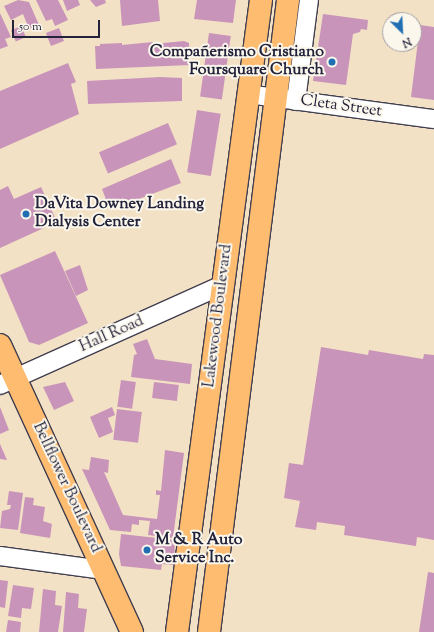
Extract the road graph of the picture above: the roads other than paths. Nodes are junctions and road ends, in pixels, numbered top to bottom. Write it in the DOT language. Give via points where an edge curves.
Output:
graph roads {
  1 [pos="261,0"];
  2 [pos="288,0"];
  3 [pos="309,0"];
  4 [pos="248,94"];
  5 [pos="286,99"];
  6 [pos="434,119"];
  7 [pos="223,285"];
  8 [pos="0,345"];
  9 [pos="8,381"];
  10 [pos="0,556"];
  11 [pos="104,570"];
  12 [pos="132,632"];
  13 [pos="177,632"];
  14 [pos="209,632"];
  1 -- 4 [label="main road, Lakewood Boulevard"];
  2 -- 5 [label="main road, Lakewood Boulevard"];
  3 -- 5 [label="street, Lakewood Boulevard"];
  4 -- 5 [label="street, Cleta Street"];
  4 -- 7 [label="main road, Lakewood Boulevard"];
  5 -- 6 [label="street, Cleta Street"];
  5 -- 14 [label="main road, Lakewood Boulevard"];
  7 -- 9 [label="street, Hall Road"];
  7 -- 13 [label="main road, Lakewood Boulevard"];
  8 -- 9 [label="main road, Bellflower Boulevard"];
  9 -- 11 [label="main road, Bellflower Boulevard"];
  10 -- 11 [label="street"];
  11 -- 12 [label="main road, Bellflower Boulevard"];
}
